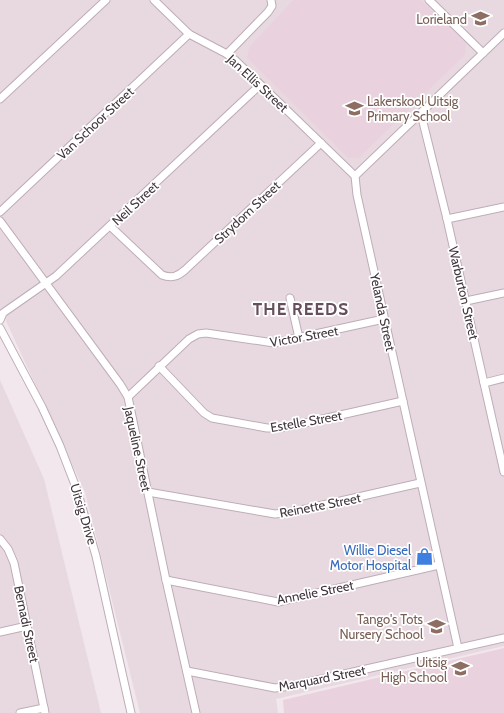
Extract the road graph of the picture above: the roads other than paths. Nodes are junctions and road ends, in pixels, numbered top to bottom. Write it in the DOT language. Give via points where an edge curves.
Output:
graph roads {
  1 [pos="106,0"];
  2 [pos="154,0"];
  3 [pos="271,0"];
  4 [pos="429,0"];
  5 [pos="190,34"];
  6 [pos="504,34"];
  7 [pos="483,53"];
  8 [pos="227,54"];
  9 [pos="260,85"];
  10 [pos="0,100"];
  11 [pos="422,114"];
  12 [pos="321,143"];
  13 [pos="355,176"];
  14 [pos="504,207"];
  15 [pos="0,212"];
  16 [pos="447,220"];
  17 [pos="0,221"];
  18 [pos="110,226"];
  19 [pos="46,284"];
  20 [pos="504,293"];
  21 [pos="290,298"];
  22 [pos="466,301"];
  23 [pos="2,317"];
  24 [pos="384,320"];
  25 [pos="0,328"];
  26 [pos="299,338"];
  27 [pos="160,366"];
  28 [pos="504,378"];
  29 [pos="484,383"];
  30 [pos="128,396"];
  31 [pos="402,401"];
  32 [pos="503,467"];
  33 [pos="420,483"];
  34 [pos="148,492"];
  35 [pos="0,538"];
  36 [pos="439,566"];
  37 [pos="166,580"];
  38 [pos="27,626"];
  39 [pos="0,632"];
  40 [pos="504,638"];
  41 [pos="458,648"];
  42 [pos="187,671"];
  43 [pos="45,710"];
  44 [pos="20,713"];
  45 [pos="131,713"];
  46 [pos="196,713"];
  1 -- 10 [label="street"];
  2 -- 5 [label="street, Jan Ellis Street"];
  3 -- 8 [label="street" via="272,6 268,12"];
  4 -- 7 [label="street"];
  5 -- 8 [label="street, Jan Ellis Street"];
  5 -- 15 [label="street, Van Schoor Street"];
  6 -- 7 [label="street"];
  7 -- 11 [label="street"];
  8 -- 9 [label="street, Jan Ellis Street"];
  9 -- 12 [label="street, Jan Ellis Street"];
  9 -- 18 [label="street, Neil Street"];
  11 -- 13 [label="street"];
  11 -- 16 [label="street, Warburton Street"];
  12 -- 13 [label="street, Jan Ellis Street"];
  12 -- 18 [label="street, Strydom Street" via="178,275 162,275"];
  13 -- 24 [label="street, Yelanda Street"];
  14 -- 16 [label="street"];
  16 -- 22 [label="street, Warburton Street"];
  17 -- 19 [label="street, Jaqueline Street"];
  18 -- 19 [label="street, Neil Street"];
  19 -- 23 [label="street, Neil Street"];
  19 -- 30 [label="street, Jaqueline Street"];
  20 -- 22 [label="street"];
  21 -- 26 [label="street"];
  22 -- 29 [label="street, Warburton Street"];
  24 -- 26 [label="street, Victor Street"];
  24 -- 31 [label="street, Yelanda Street"];
  25 -- 45 [label="street, Uitsig Drive" via="42,407 77,490 96,556"];
  26 -- 27 [label="street, Victor Street" via="269,343 200,333 189,339"];
  27 -- 30 [label="street, Victor Street"];
  27 -- 31 [label="street, Estelle Street" via="209,417 267,428 291,426"];
  28 -- 29 [label="street"];
  29 -- 32 [label="street, Warburton Street"];
  30 -- 34 [label="street, Jaqueline Street"];
  31 -- 33 [label="street, Yelanda Street"];
  33 -- 34 [label="street, Reinette Street" via="275,514"];
  33 -- 36 [label="street, Yelanda Street"];
  34 -- 37 [label="street, Jaqueline Street"];
  35 -- 38 [label="street, Bernadi Street" via="12,557"];
  36 -- 37 [label="street, Annelie Street" via="278,602"];
  36 -- 41 [label="street, Yelanda Street"];
  37 -- 42 [label="street, Jaqueline Street"];
  38 -- 39 [label="street"];
  38 -- 43 [label="street, Bernadi Street"];
  40 -- 41 [label="street, Marquard Street"];
  41 -- 42 [label="street, Marquard Street" via="275,688"];
  42 -- 46 [label="street, Jaqueline Street"];
  43 -- 44 [label="street"];
}
